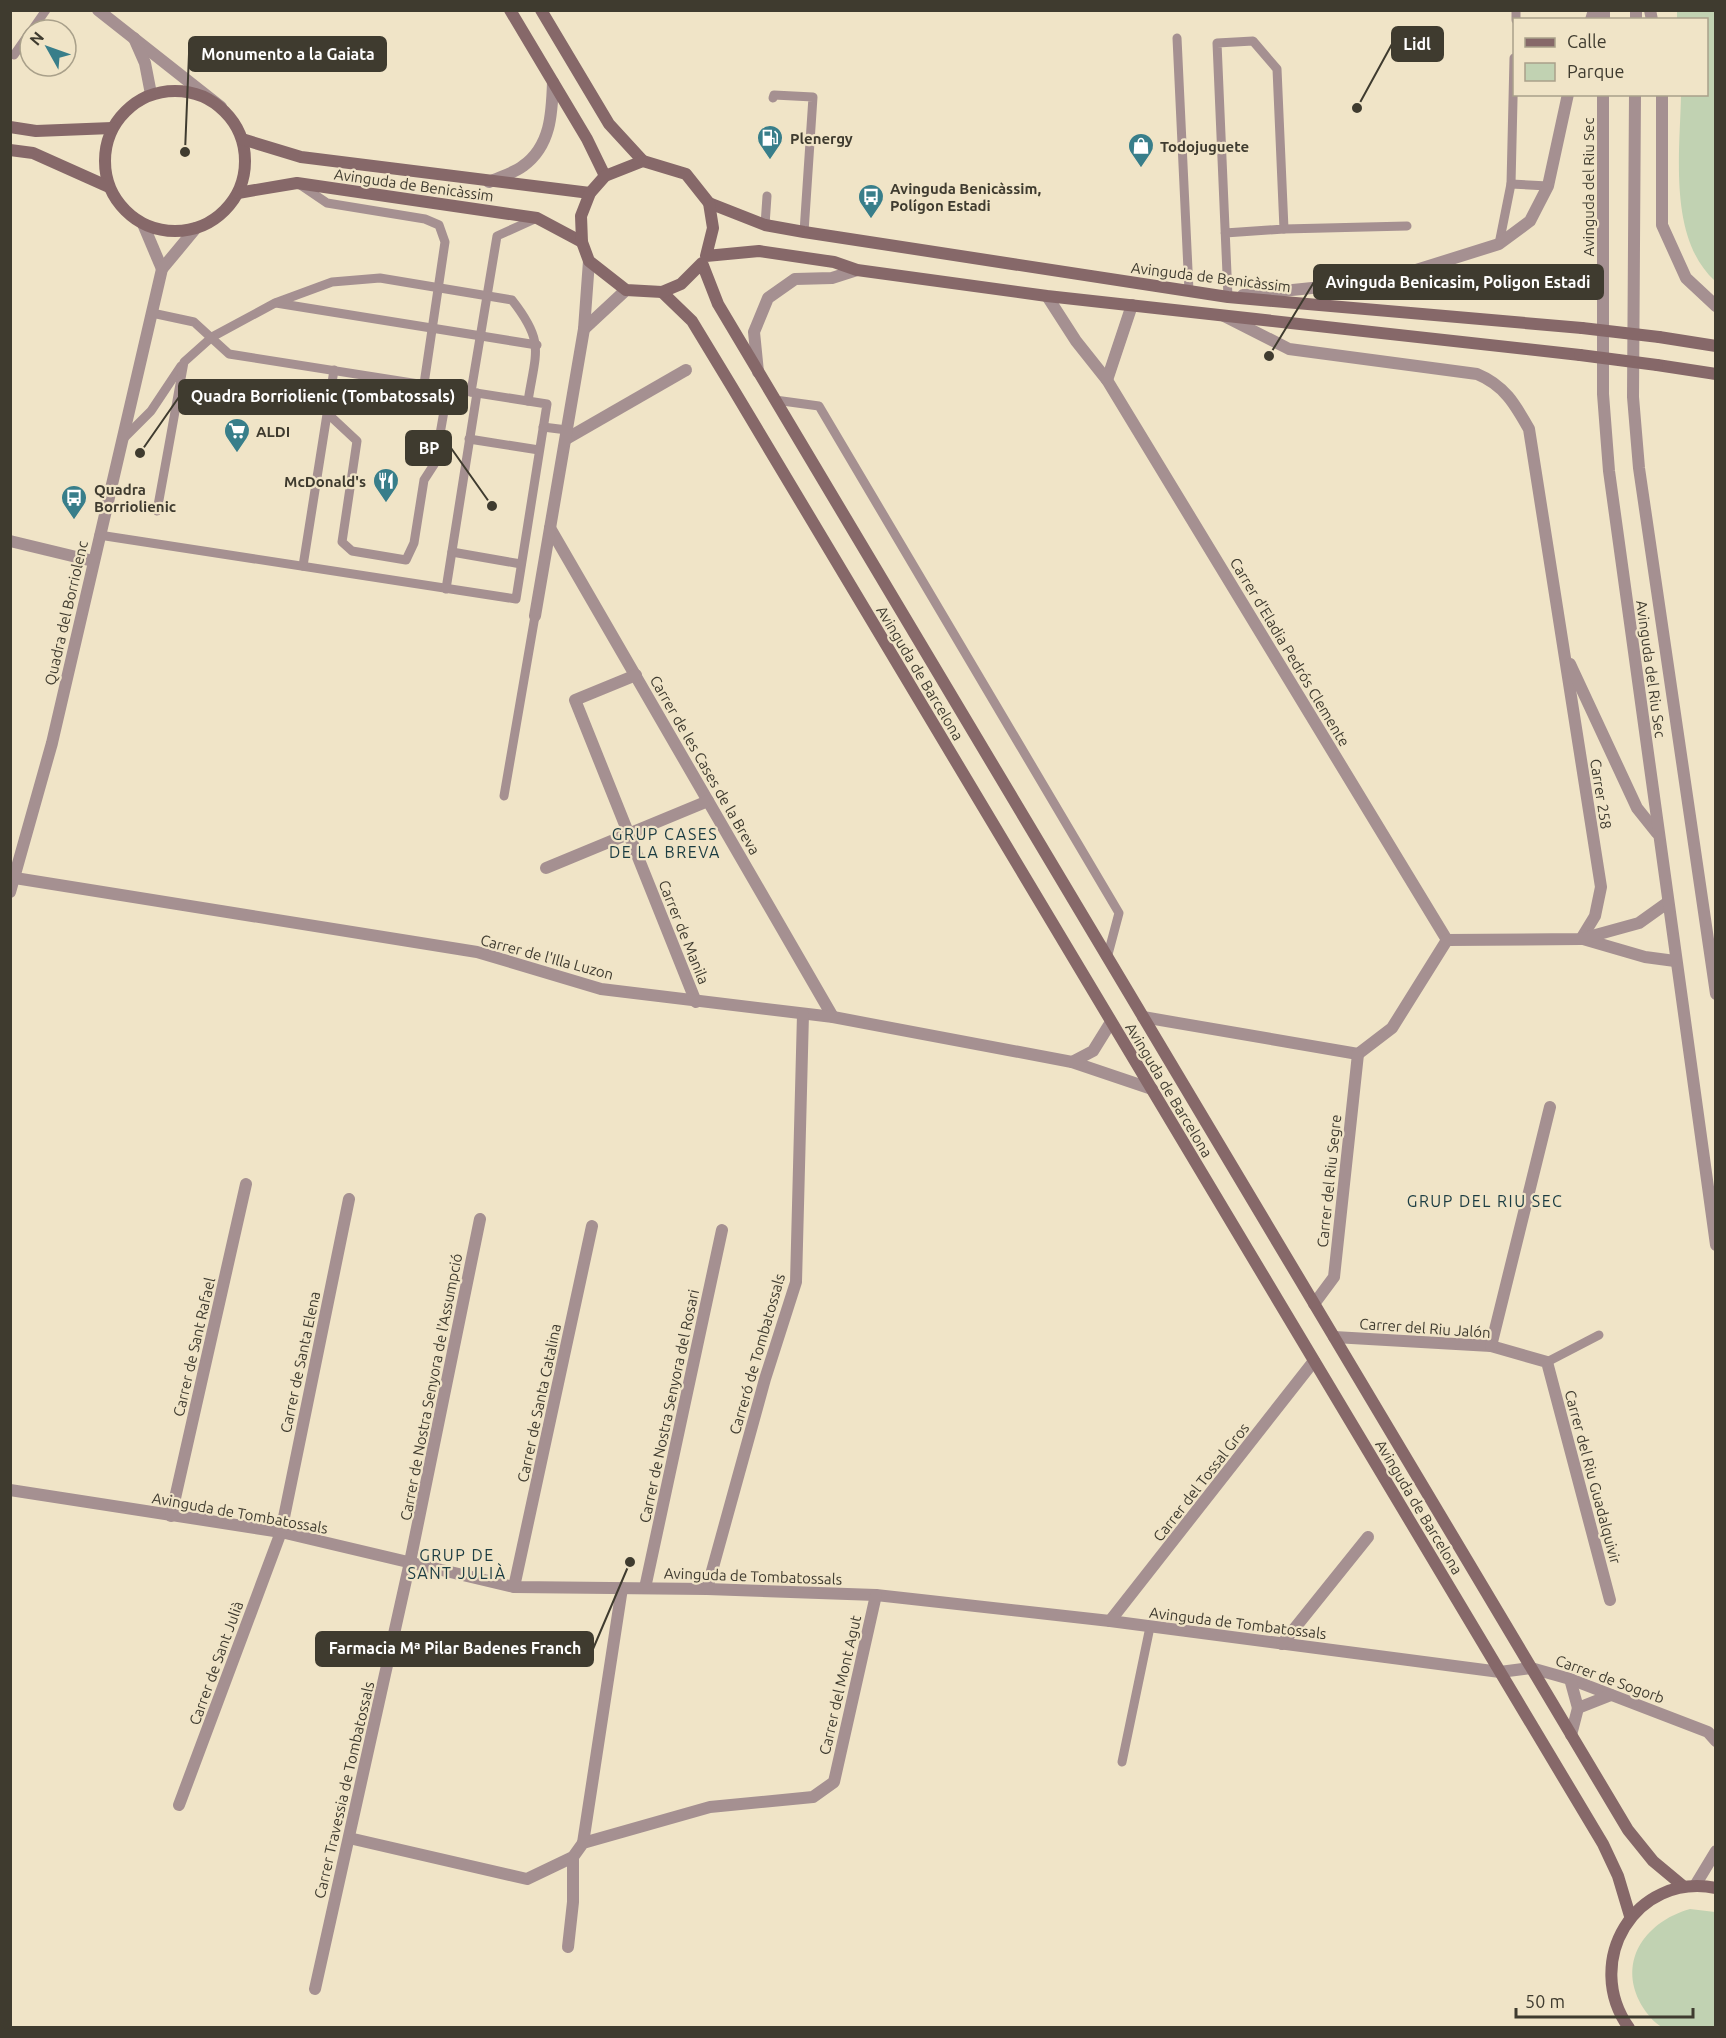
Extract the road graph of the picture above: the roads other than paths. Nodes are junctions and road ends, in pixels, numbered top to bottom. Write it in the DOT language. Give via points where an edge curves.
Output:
graph roads {
  1 [pos="98,10"];
  2 [pos="510,10"];
  3 [pos="541,10"];
  4 [pos="132,34"];
  5 [pos="1177,38"];
  6 [pos="553,82"];
  7 [pos="152,94"];
  8 [pos="1514,96"];
  9 [pos="1568,96"];
  10 [pos="1604,96"];
  11 [pos="1635,96"];
  12 [pos="1662,96"];
  13 [pos="773,98"];
  14 [pos="221,107"];
  15 [pos="10,127"];
  16 [pos="112,128"];
  17 [pos="242,139"];
  18 [pos="10,150"];
  19 [pos="643,161"];
  20 [pos="605,176"];
  21 [pos="489,182"];
  22 [pos="297,183"];
  23 [pos="1511,184"];
  24 [pos="1548,186"];
  25 [pos="109,187"];
  26 [pos="590,192"];
  27 [pos="238,193"];
  28 [pos="767,196"];
  29 [pos="709,203"];
  30 [pos="537,218"];
  31 [pos="142,224"];
  32 [pos="765,225"];
  33 [pos="1407,226"];
  34 [pos="196,228"];
  35 [pos="1284,230"];
  36 [pos="804,232"];
  37 [pos="1226,232"];
  38 [pos="582,242"];
  39 [pos="1499,244"];
  40 [pos="704,260"];
  41 [pos="589,261"];
  42 [pos="162,268"];
  43 [pos="857,270"];
  44 [pos="438,286"];
  45 [pos="626,290"];
  46 [pos="1189,291"];
  47 [pos="662,292"];
  48 [pos="487,294"];
  49 [pos="1047,296"];
  50 [pos="1228,297"];
  51 [pos="275,303"];
  52 [pos="1132,305"];
  53 [pos="1716,306"];
  54 [pos="152,313"];
  55 [pos="1222,315"];
  56 [pos="432,328"];
  57 [pos="584,329"];
  58 [pos="480,335"];
  59 [pos="212,337"];
  60 [pos="537,345"];
  61 [pos="1716,346"];
  62 [pos="184,362"];
  63 [pos="334,370"];
  64 [pos="686,370"];
  65 [pos="758,372"];
  66 [pos="1716,374"];
  67 [pos="1107,380"];
  68 [pos="424,384"];
  69 [pos="448,388"];
  70 [pos="474,392"];
  71 [pos="775,400"];
  72 [pos="528,401"];
  73 [pos="327,413"];
  74 [pos="543,427"];
  75 [pos="566,435"];
  76 [pos="469,439"];
  77 [pos="121,441"];
  78 [pos="539,450"];
  79 [pos="157,511"];
  80 [pos="550,528"];
  81 [pos="99,535"];
  82 [pos="10,541"];
  83 [pos="452,552"];
  84 [pos="93,561"];
  85 [pos="521,564"];
  86 [pos="303,566"];
  87 [pos="447,589"];
  88 [pos="535,616"];
  89 [pos="1563,650"];
  90 [pos="636,675"];
  91 [pos="504,795"];
  92 [pos="708,801"];
  93 [pos="1658,833"];
  94 [pos="629,835"];
  95 [pos="546,868"];
  96 [pos="15,878"];
  97 [pos="10,892"];
  98 [pos="1667,903"];
  99 [pos="1711,926"];
  100 [pos="1581,939"];
  101 [pos="1447,940"];
  102 [pos="1107,958"];
  103 [pos="1675,961"];
  104 [pos="1716,994"];
  105 [pos="696,1002"];
  106 [pos="803,1014"];
  107 [pos="834,1017"];
  108 [pos="1143,1017"];
  109 [pos="1111,1022"];
  110 [pos="1358,1054"];
  111 [pos="1072,1062"];
  112 [pos="1152,1089"];
  113 [pos="1550,1107"];
  114 [pos="246,1184"];
  115 [pos="349,1199"];
  116 [pos="480,1219"];
  117 [pos="592,1226"];
  118 [pos="722,1230"];
  119 [pos="1716,1245"];
  120 [pos="1314,1304"];
  121 [pos="1599,1335"];
  122 [pos="1334,1336"];
  123 [pos="1491,1346"];
  124 [pos="1314,1361"];
  125 [pos="1547,1362"];
  126 [pos="10,1490"];
  127 [pos="171,1516"];
  128 [pos="281,1532"];
  129 [pos="1368,1537"];
  130 [pos="411,1562"];
  131 [pos="514,1587"];
  132 [pos="622,1588"];
  133 [pos="645,1588"];
  134 [pos="707,1589"];
  135 [pos="876,1595"];
  136 [pos="1610,1600"];
  137 [pos="1110,1622"];
  138 [pos="1150,1627"];
  139 [pos="1282,1644"];
  140 [pos="1531,1668"];
  141 [pos="1500,1672"];
  142 [pos="1570,1678"];
  143 [pos="1611,1695"];
  144 [pos="1578,1707"];
  145 [pos="1713,1734"];
  146 [pos="1571,1735"];
  147 [pos="1122,1762"];
  148 [pos="179,1805"];
  149 [pos="349,1838"];
  150 [pos="583,1843"];
  151 [pos="1716,1851"];
  152 [pos="573,1857"];
  153 [pos="1696,1884"];
  154 [pos="1683,1886"];
  155 [pos="1716,1888"];
  156 [pos="1630,1916"];
  157 [pos="568,1947"];
  158 [pos="315,1989"];
  159 [pos="1628,2027"];
  1 -- 4 [label="street"];
  2 -- 6 [label="main road"];
  3 -- 19 [label="main road" via="609,124"];
  4 -- 7 [label="street" via="145,63"];
  4 -- 14 [label="street"];
  5 -- 46 [label="lane"];
  6 -- 20 [label="main road"];
  6 -- 21 [label="street" via="551,118 543,145 523,166"];
  7 -- 14 [label="main road" via="186,90"];
  7 -- 16 [label="main road" via="129,106"];
  8 -- 23 [label="lane"];
  9 -- 24 [label="street"];
  10 -- 93 [label="street, Avinguda del Riu Sec" via="1604,405 1609,471"];
  11 -- 99 [label="street, Avinguda del Riu Sec" via="1633,353 1638,458"];
  12 -- 53 [label="street" via="1662,225 1686,278"];
  13 -- 36 [label="lane" via="774,94 813,97"];
  14 -- 17 [label="main road"];
  15 -- 16 [label="main road" via="36,131"];
  16 -- 25 [label="main road" via="104,161"];
  17 -- 21 [label="main road, Avinguda de Benicàssim" via="301,157"];
  17 -- 27 [label="main road" via="245,165"];
  18 -- 25 [label="main road" via="33,153"];
  19 -- 20 [label="main road"];
  19 -- 29 [label="main road" via="686,174"];
  20 -- 26 [label="main road"];
  21 -- 26 [label="main road, Avinguda de Benicàssim"];
  22 -- 27 [label="main road, Avinguda de Benicàssim"];
  22 -- 30 [label="main road, Avinguda de Benicàssim"];
  22 -- 44 [label="lane" via="327,203 425,219 439,225 445,242"];
  23 -- 24 [label="lane"];
  23 -- 39 [label="lane"];
  24 -- 39 [label="street" via="1530,221"];
  25 -- 31 [label="main road"];
  26 -- 38 [label="main road" via="581,216"];
  27 -- 34 [label="main road" via="221,214"];
  28 -- 32 [label="lane"];
  29 -- 32 [label="main road, Avinguda de Benicàssim"];
  29 -- 40 [label="main road" via="713,228"];
  30 -- 38 [label="main road, Avinguda de Benicàssim"];
  30 -- 48 [label="lane" via="497,236"];
  31 -- 34 [label="main road" via="168,231"];
  31 -- 42 [label="street"];
  32 -- 36 [label="main road, Avinguda de Benicàssim"];
  33 -- 35 [label="lane"];
  34 -- 42 [label="street, Quadra del Borriolenc"];
  35 -- 37 [label="lane"];
  35 -- 37 [label="lane" via="1277,69 1253,41 1217,43"];
  36 -- 46 [label="main road, Avinguda de Benicàssim"];
  37 -- 50 [label="lane"];
  38 -- 41 [label="main road"];
  39 -- 50 [label="street" via="1381,281"];
  40 -- 43 [label="main road" via="759,251 834,262"];
  40 -- 47 [label="main road" via="681,284"];
  40 -- 65 [label="main road, Avinguda de Barcelona" via="718,304"];
  41 -- 45 [label="main road"];
  41 -- 57 [label="street"];
  42 -- 54 [label="street, Quadra del Borriolenc"];
  43 -- 49 [label="main road"];
  43 -- 65 [label="street, Avinguda de Barcelona" via="832,278 795,279 768,298 754,332"];
  44 -- 48 [label="lane"];
  44 -- 51 [label="lane" via="380,278 332,282"];
  44 -- 56 [label="lane"];
  45 -- 47 [label="main road"];
  45 -- 57 [label="street"];
  46 -- 50 [label="main road, Avinguda de Benicàssim"];
  47 -- 109 [label="main road, Avinguda de Barcelona" via="692,321"];
  48 -- 58 [label="lane"];
  48 -- 60 [label="lane" via="512,300 531,323"];
  49 -- 52 [label="main road"];
  49 -- 67 [label="street, Carrer d'Eladia Pedrós Clemente"];
  50 -- 61 [label="main road, Avinguda de Benicàssim, bridge" via="1582,328"];
  51 -- 56 [label="lane"];
  51 -- 59 [label="lane"];
  52 -- 55 [label="main road"];
  52 -- 67 [label="street"];
  54 -- 59 [label="lane" via="194,322"];
  54 -- 77 [label="street, Quadra del Borriolenc"];
  55 -- 66 [label="main road, bridge"];
  55 -- 89 [label="street, Carrer 258" via="1289,349 1477,374 1494,381 1509,396 1529,429"];
  56 -- 58 [label="lane"];
  56 -- 68 [label="lane"];
  57 -- 75 [label="street"];
  58 -- 60 [label="lane"];
  58 -- 70 [label="lane"];
  59 -- 62 [label="lane"];
  59 -- 63 [label="lane" via="230,354"];
  60 -- 72 [label="lane"];
  62 -- 77 [label="lane" via="151,411"];
  62 -- 79 [label="lane"];
  63 -- 68 [label="lane"];
  63 -- 73 [label="lane"];
  64 -- 75 [label="street"];
  65 -- 71 [label="main road, Avinguda de Barcelona"];
  67 -- 101 [label="street, Carrer d'Eladia Pedrós Clemente"];
  68 -- 69 [label="lane"];
  69 -- 70 [label="lane"];
  69 -- 73 [label="lane" via="435,463 424,480 414,543 406,560 352,551 342,542 357,441"];
  70 -- 72 [label="lane"];
  70 -- 76 [label="lane"];
  71 -- 102 [label="main road, Avinguda de Barcelona"];
  71 -- 102 [label="lane" via="819,406 825,416 1119,913"];
  72 -- 74 [label="lane" via="547,404"];
  73 -- 86 [label="lane"];
  74 -- 75 [label="lane"];
  74 -- 78 [label="lane"];
  75 -- 80 [label="street"];
  76 -- 78 [label="lane"];
  76 -- 83 [label="lane"];
  77 -- 81 [label="street, Quadra del Borriolenc"];
  78 -- 85 [label="lane"];
  80 -- 88 [label="street"];
  80 -- 90 [label="street, Carrer de les Cases de la Breva"];
  81 -- 84 [label="street, Quadra del Borriolenc"];
  81 -- 86 [label="lane"];
  82 -- 84 [label="street"];
  83 -- 85 [label="lane"];
  83 -- 87 [label="lane"];
  84 -- 96 [label="street, Quadra del Borriolenc" via="52,743"];
  85 -- 87 [label="lane" via="516,599"];
  86 -- 87 [label="lane"];
  88 -- 91 [label="lane"];
  89 -- 93 [label="street, Carrer 258" via="1637,808"];
  89 -- 100 [label="street, Carrer 258" via="1601,887 1595,916"];
  90 -- 92 [label="street, Carrer de les Cases de la Breva"];
  90 -- 94 [label="street, Carrer de Manila" via="575,700"];
  92 -- 94 [label="street"];
  92 -- 107 [label="street, Carrer de les Cases de la Breva"];
  93 -- 98 [label="street, Avinguda del Riu Sec"];
  94 -- 95 [label="street"];
  94 -- 105 [label="street, Carrer de Manila"];
  96 -- 97 [label="street, Quadra del Borriolenc"];
  96 -- 105 [label="street, Carrer de l'Illa Luzon" via="477,952 601,989"];
  98 -- 100 [label="street" via="1639,923"];
  98 -- 103 [label="street, Avinguda del Riu Sec"];
  99 -- 104 [label="street, Avinguda del Riu Sec"];
  100 -- 101 [label="street"];
  100 -- 103 [label="street"];
  101 -- 110 [label="street" via="1392,1029"];
  102 -- 108 [label="main road, Avinguda de Barcelona"];
  103 -- 119 [label="street, Avinguda del Riu Sec"];
  105 -- 106 [label="street, Carrer de l'Illa Luzon"];
  106 -- 107 [label="street, Carrer de l'Illa Luzon"];
  106 -- 134 [label="street, Carreró de Tombatossals" via="796,1282"];
  107 -- 111 [label="street, Carrer de l'Illa Luzon"];
  108 -- 110 [label="street"];
  108 -- 120 [label="main road, Avinguda de Barcelona"];
  109 -- 111 [label="street" via="1094,1051"];
  109 -- 112 [label="main road, Avinguda de Barcelona"];
  110 -- 120 [label="street, Carrer del Riu Segre" via="1334,1277"];
  111 -- 112 [label="street, Carrer de l'Illa Luzon"];
  112 -- 124 [label="main road, Avinguda de Barcelona"];
  113 -- 123 [label="street"];
  114 -- 127 [label="street, Carrer de Sant Rafael"];
  115 -- 128 [label="street, Carrer de Santa Elena"];
  116 -- 130 [label="street, Carrer de Nostra Senyora de l'Assumpció"];
  117 -- 131 [label="street, Carrer de Santa Catalina"];
  118 -- 133 [label="street, Carrer de Nostra Senyora del Rosari"];
  120 -- 122 [label="main road, Avinguda de Barcelona"];
  121 -- 125 [label="lane"];
  122 -- 123 [label="street, Carrer del Riu Jalón"];
  122 -- 140 [label="main road, Avinguda de Barcelona"];
  123 -- 125 [label="street, Carrer del Riu Jalón"];
  124 -- 137 [label="street, Carrer del Tossal Gros"];
  124 -- 141 [label="main road, Avinguda de Barcelona"];
  125 -- 136 [label="street, Carrer del Riu Guadalquivir"];
  126 -- 127 [label="street, Avinguda de Tombatossals"];
  127 -- 128 [label="street, Avinguda de Tombatossals"];
  128 -- 130 [label="street, Avinguda de Tombatossals"];
  128 -- 148 [label="street, Carrer de Sant Julià"];
  129 -- 139 [label="street"];
  130 -- 131 [label="street, Avinguda de Tombatossals"];
  130 -- 149 [label="street, Carrer Travessia de Tombatossals"];
  131 -- 132 [label="street, Avinguda de Tombatossals"];
  132 -- 133 [label="street, Avinguda de Tombatossals"];
  132 -- 150 [label="street"];
  133 -- 134 [label="street, Avinguda de Tombatossals"];
  134 -- 135 [label="street, Avinguda de Tombatossals"];
  135 -- 137 [label="street, Avinguda de Tombatossals"];
  135 -- 150 [label="street, Carrer del Mont Agut" via="834,1782 813,1797 710,1807"];
  137 -- 138 [label="street, Avinguda de Tombatossals"];
  138 -- 139 [label="street, Avinguda de Tombatossals"];
  138 -- 147 [label="lane"];
  139 -- 141 [label="street, Avinguda de Tombatossals"];
  140 -- 141 [label="street, Carrer de Sogorb"];
  140 -- 142 [label="street, Carrer de Sogorb"];
  140 -- 146 [label="main road, Avinguda de Barcelona"];
  141 -- 156 [label="main road, Avinguda de Barcelona" via="1603,1844"];
  142 -- 143 [label="street, Carrer de Sogorb"];
  142 -- 144 [label="street"];
  143 -- 144 [label="street"];
  143 -- 145 [label="street, Carrer de Sogorb"];
  144 -- 146 [label="street"];
  146 -- 154 [label="main road, Avinguda de Barcelona" via="1628,1830 1653,1861"];
  149 -- 152 [label="street" via="527,1879"];
  149 -- 158 [label="street, Carrer Travessia de Tombatossals"];
  150 -- 152 [label="street"];
  151 -- 153 [label="street"];
  152 -- 157 [label="street"];
  153 -- 154 [label="main road"];
  153 -- 155 [label="main road"];
  154 -- 156 [label="main road" via="1654,1896"];
  156 -- 159 [label="main road" via="1613,1952 1612,1981 1612,1991"];
}
